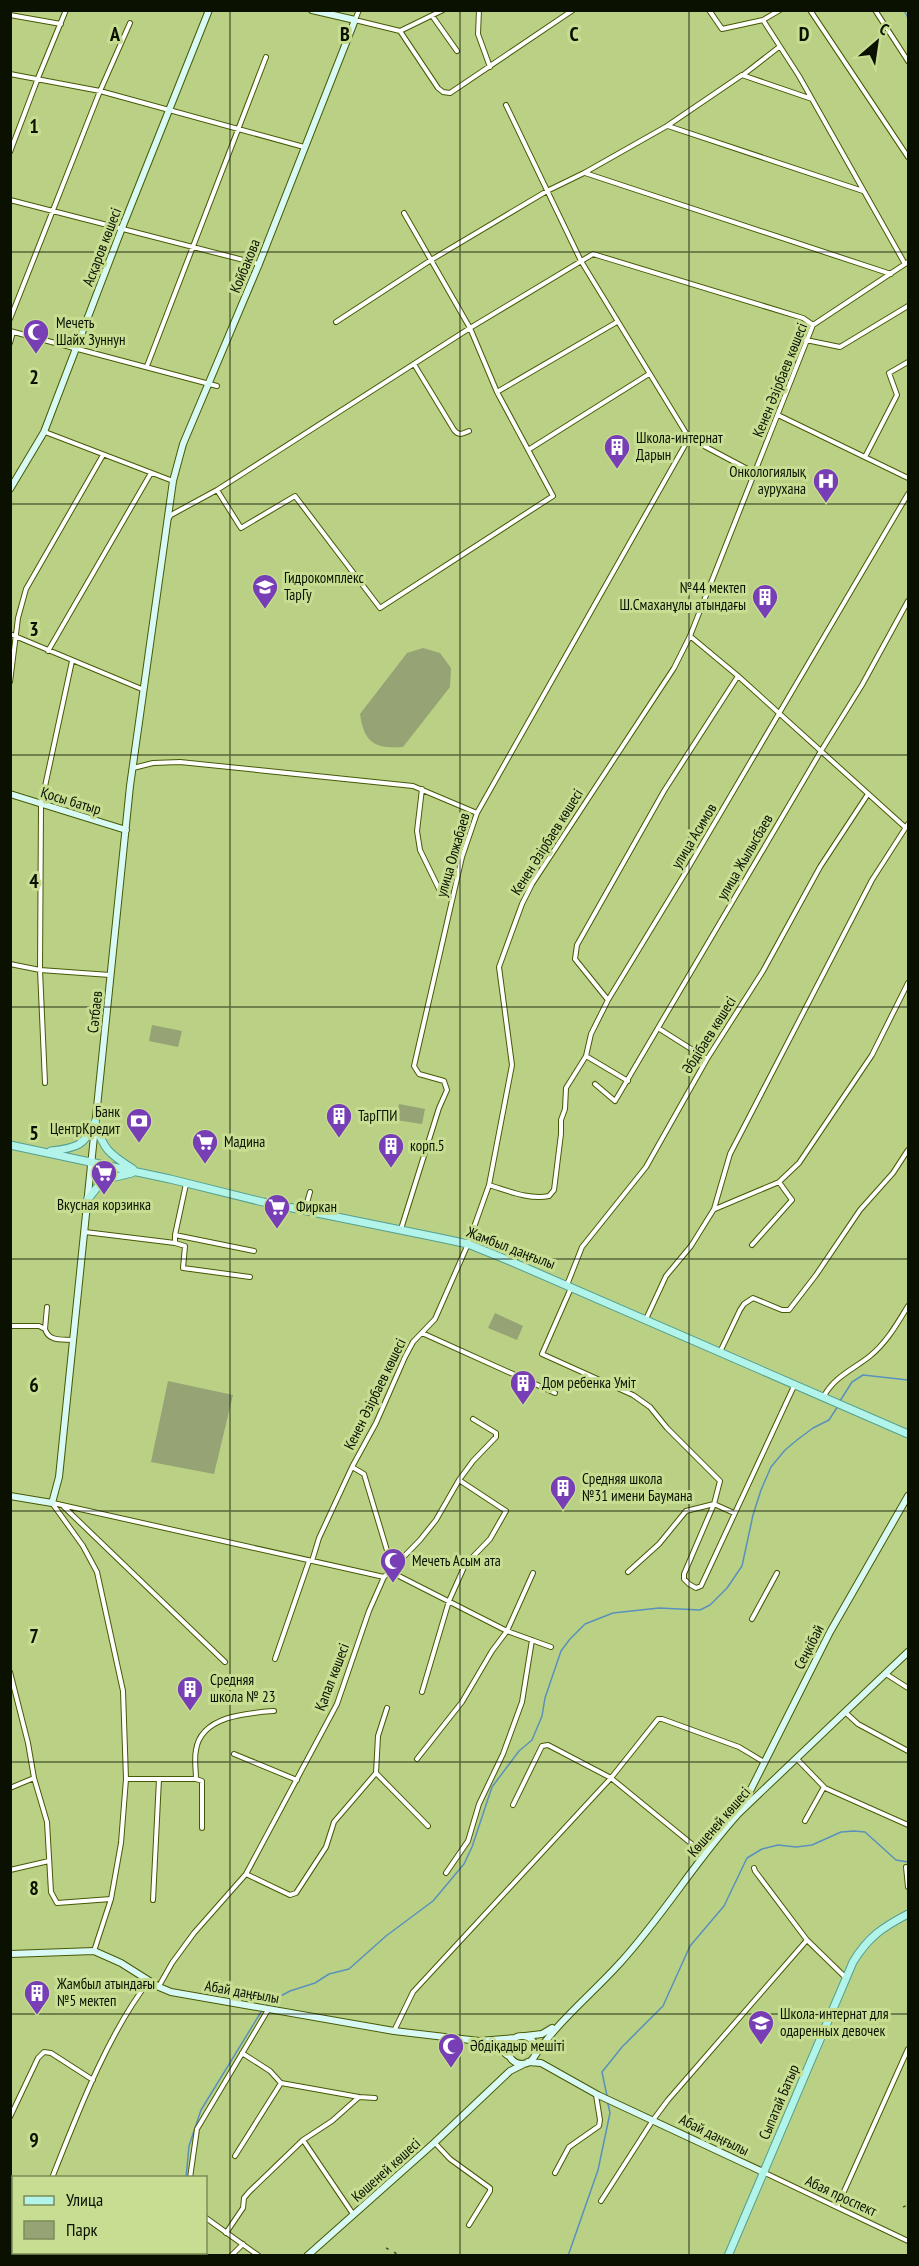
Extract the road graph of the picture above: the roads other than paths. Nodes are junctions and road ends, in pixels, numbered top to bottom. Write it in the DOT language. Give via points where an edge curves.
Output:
graph roads {
  1 [pos="66,10"];
  2 [pos="209,10"];
  3 [pos="312,10"];
  4 [pos="359,10"];
  5 [pos="442,10"];
  6 [pos="479,10"];
  7 [pos="709,10"];
  8 [pos="780,10"];
  9 [pos="810,10"];
  10 [pos="875,10"];
  11 [pos="571,11"];
  12 [pos="10,15"];
  13 [pos="433,17"];
  14 [pos="355,20"];
  15 [pos="763,20"];
  16 [pos="130,23"];
  17 [pos="61,24"];
  18 [pos="400,31"];
  19 [pos="779,47"];
  20 [pos="457,51"];
  21 [pos="266,57"];
  22 [pos="909,61"];
  23 [pos="490,67"];
  24 [pos="10,74"];
  25 [pos="742,75"];
  26 [pos="38,78"];
  27 [pos="100,91"];
  28 [pos="812,99"];
  29 [pos="506,105"];
  30 [pos="169,111"];
  31 [pos="667,126"];
  32 [pos="238,129"];
  33 [pos="13,140"];
  34 [pos="305,147"];
  35 [pos="10,152"];
  36 [pos="909,157"];
  37 [pos="584,173"];
  38 [pos="547,191"];
  39 [pos="864,191"];
  40 [pos="10,200"];
  41 [pos="52,212"];
  42 [pos="404,213"];
  43 [pos="122,228"];
  44 [pos="191,246"];
  45 [pos="431,260"];
  46 [pos="581,261"];
  47 [pos="907,263"];
  48 [pos="259,264"];
  49 [pos="891,274"];
  50 [pos="909,306"];
  51 [pos="10,319"];
  52 [pos="336,322"];
  53 [pos="617,322"];
  54 [pos="813,325"];
  55 [pos="470,328"];
  56 [pos="12,331"];
  57 [pos="806,340"];
  58 [pos="10,343"];
  59 [pos="76,348"];
  60 [pos="909,362"];
  61 [pos="414,363"];
  62 [pos="147,366"];
  63 [pos="650,374"];
  64 [pos="208,384"];
  65 [pos="217,386"];
  66 [pos="497,392"];
  67 [pos="778,415"];
  68 [pos="469,431"];
  69 [pos="44,432"];
  70 [pos="689,438"];
  71 [pos="528,450"];
  72 [pos="103,455"];
  73 [pos="865,457"];
  74 [pos="151,473"];
  75 [pos="755,473"];
  76 [pos="909,478"];
  77 [pos="172,481"];
  78 [pos="10,489"];
  79 [pos="217,490"];
  80 [pos="909,494"];
  81 [pos="165,524"];
  82 [pos="909,601"];
  83 [pos="10,634"];
  84 [pos="690,636"];
  85 [pos="17,637"];
  86 [pos="48,651"];
  87 [pos="72,661"];
  88 [pos="738,676"];
  89 [pos="10,682"];
  90 [pos="144,690"];
  91 [pos="780,714"];
  92 [pos="821,751"];
  93 [pos="133,768"];
  94 [pos="422,789"];
  95 [pos="10,794"];
  96 [pos="868,794"];
  97 [pos="41,805"];
  98 [pos="477,813"];
  99 [pos="907,826"];
  100 [pos="126,830"];
  101 [pos="441,893"];
  102 [pos="10,964"];
  103 [pos="40,970"];
  104 [pos="110,975"];
  105 [pos="909,983"];
  106 [pos="608,1000"];
  107 [pos="658,1028"];
  108 [pos="586,1056"];
  109 [pos="707,1059"];
  110 [pos="628,1081"];
  111 [pos="45,1083"];
  112 [pos="595,1084"];
  113 [pos="95,1122"];
  114 [pos="10,1145"];
  115 [pos="909,1150"];
  116 [pos="44,1151"];
  117 [pos="91,1162"];
  118 [pos="137,1172"];
  119 [pos="779,1182"];
  120 [pos="186,1183"];
  121 [pos="489,1185"];
  122 [pos="310,1192"];
  123 [pos="88,1199"];
  124 [pos="714,1209"];
  125 [pos="305,1210"];
  126 [pos="402,1229"];
  127 [pos="85,1232"];
  128 [pos="176,1235"];
  129 [pos="175,1243"];
  130 [pos="468,1244"];
  131 [pos="752,1245"];
  132 [pos="255,1251"];
  133 [pos="250,1277"];
  134 [pos="569,1286"];
  135 [pos="909,1306"];
  136 [pos="47,1307"];
  137 [pos="646,1320"];
  138 [pos="10,1326"];
  139 [pos="45,1329"];
  140 [pos="422,1333"];
  141 [pos="73,1340"];
  142 [pos="720,1352"];
  143 [pos="795,1384"];
  144 [pos="555,1393"];
  145 [pos="824,1397"];
  146 [pos="473,1419"];
  147 [pos="909,1434"];
  148 [pos="352,1467"];
  149 [pos="459,1480"];
  150 [pos="10,1496"];
  151 [pos="909,1496"];
  152 [pos="52,1503"];
  153 [pos="714,1504"];
  154 [pos="63,1507"];
  155 [pos="734,1513"];
  156 [pos="310,1561"];
  157 [pos="391,1569"];
  158 [pos="628,1572"];
  159 [pos="533,1573"];
  160 [pos="777,1573"];
  161 [pos="384,1577"];
  162 [pos="448,1601"];
  163 [pos="752,1619"];
  164 [pos="507,1631"];
  165 [pos="532,1640"];
  166 [pos="551,1647"];
  167 [pos="909,1652"];
  168 [pos="275,1659"];
  169 [pos="225,1662"];
  170 [pos="10,1672"];
  171 [pos="886,1674"];
  172 [pos="909,1688"];
  173 [pos="422,1692"];
  174 [pos="387,1708"];
  175 [pos="274,1711"];
  176 [pos="845,1712"];
  177 [pos="909,1750"];
  178 [pos="234,1754"];
  179 [pos="417,1759"];
  180 [pos="796,1759"];
  181 [pos="764,1762"];
  182 [pos="376,1773"];
  183 [pos="34,1778"];
  184 [pos="611,1778"];
  185 [pos="126,1779"];
  186 [pos="159,1779"];
  187 [pos="196,1779"];
  188 [pos="297,1780"];
  189 [pos="824,1787"];
  190 [pos="10,1788"];
  191 [pos="513,1805"];
  192 [pos="740,1813"];
  193 [pos="805,1821"];
  194 [pos="909,1825"];
  195 [pos="428,1826"];
  196 [pos="202,1828"];
  197 [pos="705,1854"];
  198 [pos="49,1861"];
  199 [pos="906,1867"];
  200 [pos="754,1868"];
  201 [pos="10,1870"];
  202 [pos="446,1873"];
  203 [pos="246,1874"];
  204 [pos="909,1887"];
  205 [pos="111,1899"];
  206 [pos="153,1900"];
  207 [pos="909,1914"];
  208 [pos="807,1941"];
  209 [pos="94,1951"];
  210 [pos="10,1954"];
  211 [pos="846,1978"];
  212 [pos="149,1981"];
  213 [pos="159,1987"];
  214 [pos="268,2009"];
  215 [pos="562,2020"];
  216 [pos="394,2031"];
  217 [pos="523,2036"];
  218 [pos="514,2038"];
  219 [pos="479,2041"];
  220 [pos="536,2048"];
  221 [pos="909,2049"];
  222 [pos="242,2053"];
  223 [pos="509,2057"];
  224 [pos="526,2063"];
  225 [pos="554,2070"];
  226 [pos="505,2076"];
  227 [pos="93,2080"];
  228 [pos="281,2083"];
  229 [pos="597,2094"];
  230 [pos="359,2097"];
  231 [pos="375,2098"];
  232 [pos="10,2117"];
  233 [pos="653,2120"];
  234 [pos="303,2140"];
  235 [pos="434,2143"];
  236 [pos="235,2156"];
  237 [pos="763,2172"];
  238 [pos="555,2173"];
  239 [pos="53,2176"];
  240 [pos="190,2176"];
  241 [pos="601,2201"];
  242 [pos="837,2207"];
  243 [pos="354,2215"];
  244 [pos="207,2219"];
  245 [pos="469,2225"];
  246 [pos="226,2233"];
  247 [pos="909,2241"];
  248 [pos="243,2244"];
  249 [pos="231,2256"];
  250 [pos="259,2256"];
  251 [pos="307,2256"];
  252 [pos="728,2256"];
  1 -- 17 [label="street"];
  2 -- 30 [label="main road, Асқаров көшесі"];
  3 -- 14 [label="main road"];
  4 -- 14 [label="street"];
  5 -- 13 [label="street"];
  6 -- 23 [label="street" via="478,34"];
  7 -- 15 [label="street" via="722,29"];
  8 -- 15 [label="street"];
  9 -- 36 [label="street"];
  10 -- 22 [label="street"];
  11 -- 23 [label="street"];
  12 -- 17 [label="street"];
  13 -- 18 [label="street"];
  13 -- 20 [label="street"];
  14 -- 18 [label="street"];
  14 -- 34 [label="main road, Койбакова"];
  15 -- 19 [label="street"];
  16 -- 27 [label="street"];
  17 -- 26 [label="street"];
  18 -- 23 [label="street" via="443,92 450,93"];
  19 -- 25 [label="street"];
  19 -- 28 [label="street"];
  21 -- 32 [label="street"];
  24 -- 26 [label="street"];
  25 -- 28 [label="street"];
  25 -- 31 [label="street"];
  26 -- 27 [label="street"];
  26 -- 33 [label="street"];
  27 -- 30 [label="street"];
  27 -- 41 [label="street"];
  28 -- 39 [label="street"];
  29 -- 38 [label="street"];
  30 -- 32 [label="street"];
  30 -- 43 [label="main road, Асқаров көшесі"];
  31 -- 37 [label="street"];
  31 -- 39 [label="street"];
  32 -- 34 [label="street"];
  32 -- 44 [label="street"];
  33 -- 35 [label="street"];
  34 -- 48 [label="main road, Койбакова"];
  37 -- 38 [label="street"];
  37 -- 49 [label="street"];
  38 -- 45 [label="street"];
  38 -- 46 [label="street"];
  39 -- 47 [label="street"];
  40 -- 41 [label="street"];
  41 -- 43 [label="street"];
  41 -- 51 [label="street"];
  42 -- 45 [label="street"];
  43 -- 44 [label="street"];
  43 -- 59 [label="main road, Асқаров көшесі"];
  44 -- 48 [label="street"];
  44 -- 62 [label="street"];
  45 -- 52 [label="street"];
  45 -- 55 [label="street"];
  46 -- 53 [label="street"];
  46 -- 54 [label="street" via="593,254 792,314"];
  46 -- 55 [label="street"];
  47 -- 49 [label="street, Кенен Әзірбаев көшесі"];
  48 -- 64 [label="main road, Койбакова"];
  49 -- 54 [label="street, Кенен Әзірбаев көшесі"];
  50 -- 57 [label="street" via="840,347"];
  53 -- 63 [label="street"];
  53 -- 66 [label="street"];
  54 -- 57 [label="street, Кенен Әзірбаев көшесі"];
  55 -- 61 [label="street"];
  55 -- 66 [label="street"];
  56 -- 58 [label="street"];
  56 -- 59 [label="street"];
  57 -- 67 [label="street, Кенен Әзірбаев көшесі"];
  59 -- 62 [label="street"];
  59 -- 69 [label="main road, Асқаров көшесі"];
  60 -- 73 [label="street" via="890,373 897,395"];
  61 -- 68 [label="street" via="454,430 462,434"];
  61 -- 79 [label="street"];
  62 -- 64 [label="street"];
  63 -- 70 [label="street"];
  63 -- 71 [label="street"];
  64 -- 65 [label="street"];
  64 -- 77 [label="main road, Койбакова"];
  66 -- 71 [label="street"];
  67 -- 73 [label="street"];
  67 -- 75 [label="street, Кенен Әзірбаев көшесі"];
  69 -- 72 [label="street"];
  69 -- 78 [label="main road, Асқаров көшесі"];
  70 -- 75 [label="street"];
  70 -- 98 [label="street, улица Олжабаев"];
  71 -- 79 [label="street" via="553,496 380,608 295,496 242,528"];
  72 -- 74 [label="street"];
  72 -- 85 [label="street" via="26,589"];
  73 -- 76 [label="street"];
  74 -- 77 [label="street"];
  74 -- 86 [label="street"];
  75 -- 84 [label="street, Кенен Әзірбаев көшесі"];
  77 -- 81 [label="main road, Койбакова"];
  79 -- 81 [label="street" via="171,515"];
  80 -- 91 [label="street, улица Асимов"];
  81 -- 90 [label="main road, Сәтбаев"];
  82 -- 92 [label="street, улица Жылысбаев"];
  83 -- 85 [label="street"];
  84 -- 88 [label="street"];
  84 -- 121 [label="street, Кенен Әзірбаев көшесі" via="674,668 522,904 499,967 512,1065"];
  85 -- 86 [label="street"];
  85 -- 89 [label="street"];
  86 -- 87 [label="street"];
  87 -- 90 [label="street"];
  87 -- 97 [label="street"];
  88 -- 91 [label="street"];
  88 -- 106 [label="street" via="664,791 577,945 575,959"];
  90 -- 93 [label="main road, Сәтбаев"];
  91 -- 92 [label="street"];
  91 -- 106 [label="street, улица Асимов"];
  92 -- 96 [label="street"];
  92 -- 107 [label="street, улица Жылысбаев"];
  93 -- 94 [label="street" via="153,763 201,764"];
  93 -- 100 [label="main road, Сәтбаев"];
  94 -- 98 [label="street"];
  94 -- 101 [label="street" via="417,831 420,850"];
  95 -- 97 [label="main road, Қосы батыр"];
  96 -- 99 [label="street"];
  96 -- 109 [label="street, Әбдібаев көшесі" via="820,867 763,971"];
  97 -- 100 [label="main road, Қосы батыр"];
  97 -- 103 [label="street"];
  98 -- 126 [label="street, улица Олжабаев" via="462,857 414,1066 419,1074 444,1081 447,1090"];
  99 -- 124 [label="street" via="872,880 730,1154"];
  100 -- 104 [label="main road, Сәтбаев"];
  102 -- 103 [label="street"];
  103 -- 104 [label="street"];
  103 -- 111 [label="street"];
  104 -- 113 [label="main road, Сәтбаев"];
  105 -- 119 [label="street" via="872,1054 799,1163"];
  106 -- 108 [label="street, улица Асимов" via="591,1034"];
  107 -- 109 [label="street"];
  107 -- 110 [label="street, улица Жылысбаев"];
  108 -- 110 [label="street"];
  108 -- 121 [label="street, улица Асимов" via="566,1088 554,1190 540,1198"];
  109 -- 134 [label="street, Әбдібаев көшесі" via="646,1167 582,1247"];
  110 -- 112 [label="street, улица Жылысбаев" via="615,1101"];
  113 -- 116 [label="main road" via="82,1144"];
  113 -- 117 [label="main road, Сәтбаев"];
  113 -- 118 [label="main road" via="107,1152"];
  114 -- 116 [label="main road, Жамбыл даңғылы"];
  115 -- 142 [label="street" via="860,1210 789,1310 753,1298 740,1310"];
  116 -- 117 [label="main road, Жамбыл даңғылы"];
  117 -- 118 [label="main road, Жамбыл даңғылы"];
  117 -- 123 [label="main road, Сәтбаев"];
  118 -- 120 [label="main road, Жамбыл даңғылы"];
  118 -- 123 [label="main road" via="103,1180"];
  119 -- 124 [label="street"];
  119 -- 131 [label="street" via="792,1200"];
  120 -- 125 [label="main road, Жамбыл даңғылы"];
  120 -- 128 [label="street"];
  121 -- 130 [label="street, Кенен Әзірбаев көшесі"];
  122 -- 125 [label="street"];
  123 -- 127 [label="main road, Сәтбаев"];
  124 -- 137 [label="street" via="692,1246 666,1276"];
  125 -- 126 [label="main road, Жамбыл даңғылы"];
  126 -- 130 [label="main road, Жамбыл даңғылы"];
  127 -- 129 [label="street"];
  127 -- 141 [label="main road, Сәтбаев"];
  128 -- 129 [label="street"];
  128 -- 132 [label="street"];
  129 -- 133 [label="street" via="185,1246 183,1268 187,1270"];
  130 -- 134 [label="main road, Жамбыл даңғылы"];
  130 -- 140 [label="street, Кенен Әзірбаев көшесі" via="435,1319"];
  134 -- 137 [label="main road, Жамбыл даңғылы"];
  134 -- 153 [label="street, Әбдібаев көшесі" via="542,1354 618,1387 650,1407 720,1481"];
  135 -- 145 [label="street" via="887,1340 833,1383"];
  136 -- 139 [label="street"];
  137 -- 142 [label="main road, Жамбыл даңғылы"];
  138 -- 139 [label="street"];
  139 -- 141 [label="street" via="51,1338"];
  140 -- 144 [label="street"];
  140 -- 148 [label="street, Кенен Әзірбаев көшесі" via="405,1357"];
  141 -- 152 [label="main road, Сәтбаев" via="59,1477"];
  142 -- 143 [label="main road, Жамбыл даңғылы"];
  143 -- 145 [label="main road, Жамбыл даңғылы"];
  143 -- 155 [label="street"];
  145 -- 147 [label="main road, Жамбыл даңғылы"];
  146 -- 149 [label="street, Қапал көшесі" via="498,1435"];
  148 -- 156 [label="street, Кенен Әзірбаев көшесі"];
  148 -- 157 [label="street" via="364,1474"];
  149 -- 157 [label="street, Қапал көшесі" via="436,1520"];
  149 -- 162 [label="street" via="506,1511 490,1539 465,1565"];
  150 -- 152 [label="main road"];
  151 -- 181 [label="main road, Сеңкібай" via="830,1632"];
  152 -- 154 [label="street"];
  152 -- 185 [label="street" via="97,1572 123,1691"];
  153 -- 155 [label="street"];
  153 -- 155 [label="street" via="684,1574 684,1579 696,1588 701,1586"];
  153 -- 158 [label="street" via="686,1511 659,1544"];
  154 -- 156 [label="street"];
  154 -- 169 [label="street"];
  156 -- 161 [label="street"];
  156 -- 168 [label="street, Кенен Әзірбаев көшесі"];
  157 -- 161 [label="street, Қапал көшесі"];
  157 -- 162 [label="street"];
  159 -- 164 [label="street"];
  160 -- 163 [label="street"];
  161 -- 188 [label="street, Қапал көшесі" via="338,1704"];
  162 -- 164 [label="street"];
  162 -- 173 [label="street"];
  164 -- 165 [label="street"];
  164 -- 179 [label="street" via="462,1702"];
  165 -- 166 [label="street"];
  165 -- 202 [label="street" via="522,1702 503,1754 479,1804 468,1841"];
  167 -- 171 [label="main road, Көшеней көшесі"];
  170 -- 183 [label="street"];
  171 -- 172 [label="street"];
  171 -- 176 [label="main road, Көшеней көшесі"];
  174 -- 182 [label="street" via="378,1736"];
  175 -- 187 [label="street" via="237,1714 201,1735 195,1750"];
  176 -- 177 [label="street" via="858,1724"];
  176 -- 180 [label="main road, Көшеней көшесі"];
  178 -- 188 [label="street"];
  180 -- 189 [label="street"];
  180 -- 192 [label="main road, Көшеней көшесі"];
  181 -- 184 [label="street" via="739,1748 658,1719"];
  181 -- 192 [label="main road, Сеңкібай"];
  182 -- 195 [label="street"];
  182 -- 203 [label="street" via="334,1822 326,1847 296,1893 290,1895"];
  183 -- 190 [label="street"];
  183 -- 198 [label="street" via="47,1822"];
  184 -- 191 [label="street" via="544,1745"];
  184 -- 197 [label="street"];
  184 -- 216 [label="street" via="413,1992"];
  185 -- 186 [label="street"];
  185 -- 205 [label="street"];
  186 -- 187 [label="street"];
  186 -- 206 [label="street"];
  187 -- 196 [label="street" via="202,1781"];
  188 -- 203 [label="street, Қапал көшесі"];
  189 -- 193 [label="street"];
  189 -- 194 [label="street"];
  192 -- 197 [label="main road, Көшеней көшесі"];
  197 -- 215 [label="main road, Көшеней көшесі" via="619,1964"];
  198 -- 201 [label="street"];
  198 -- 205 [label="street" via="51,1892 57,1903"];
  199 -- 204 [label="street"];
  200 -- 208 [label="street"];
  203 -- 213 [label="street, Қапал көшесі" via="194,1933"];
  205 -- 209 [label="street"];
  207 -- 211 [label="main road, Сыпатай Батыр" via="865,1943"];
  208 -- 211 [label="street"];
  208 -- 233 [label="street"];
  209 -- 210 [label="main road, Абай даңғылы"];
  209 -- 212 [label="main road, Абай даңғылы"];
  211 -- 237 [label="main road, Сыпатай Батыр"];
  212 -- 213 [label="main road, Абай даңғылы"];
  212 -- 227 [label="street" via="117,2030"];
  213 -- 214 [label="main road, Абай даңғылы"];
  214 -- 216 [label="main road, Абай даңғылы"];
  214 -- 222 [label="street"];
  215 -- 217 [label="main road" via="542,2034"];
  215 -- 220 [label="main road"];
  216 -- 219 [label="main road, Абай даңғылы"];
  217 -- 218 [label="main road"];
  217 -- 220 [label="main road"];
  218 -- 219 [label="main road"];
  218 -- 223 [label="main road" via="509,2044"];
  219 -- 223 [label="main road" via="497,2046"];
  220 -- 224 [label="main road" via="534,2057"];
  220 -- 225 [label="main road"];
  221 -- 242 [label="street"];
  222 -- 228 [label="street"];
  222 -- 240 [label="street" via="197,2128"];
  223 -- 224 [label="main road" via="516,2063"];
  223 -- 226 [label="main road"];
  224 -- 225 [label="main road" via="536,2062"];
  224 -- 226 [label="main road, Көшеней көшесі"];
  225 -- 229 [label="main road"];
  226 -- 235 [label="main road, Көшеней көшесі"];
  227 -- 232 [label="street" via="44,2052"];
  227 -- 239 [label="street"];
  228 -- 230 [label="street"];
  228 -- 236 [label="street"];
  229 -- 233 [label="main road, Абай даңғылы"];
  229 -- 238 [label="street" via="599,2126 569,2147"];
  230 -- 231 [label="street"];
  230 -- 234 [label="street"];
  233 -- 237 [label="main road, Абай даңғылы"];
  233 -- 241 [label="street"];
  234 -- 243 [label="street"];
  234 -- 246 [label="street" via="244,2198 243,2208"];
  235 -- 243 [label="main road, Көшеней көшесі"];
  235 -- 245 [label="street" via="490,2188"];
  237 -- 242 [label="street, Абая проспект"];
  237 -- 252 [label="main road, Сыпатай Батыр"];
  242 -- 247 [label="street, Абая проспект"];
  243 -- 251 [label="main road, Көшеней көшесі"];
  244 -- 246 [label="street"];
  246 -- 248 [label="street"];
  248 -- 249 [label="street"];
  248 -- 250 [label="street"];
}
